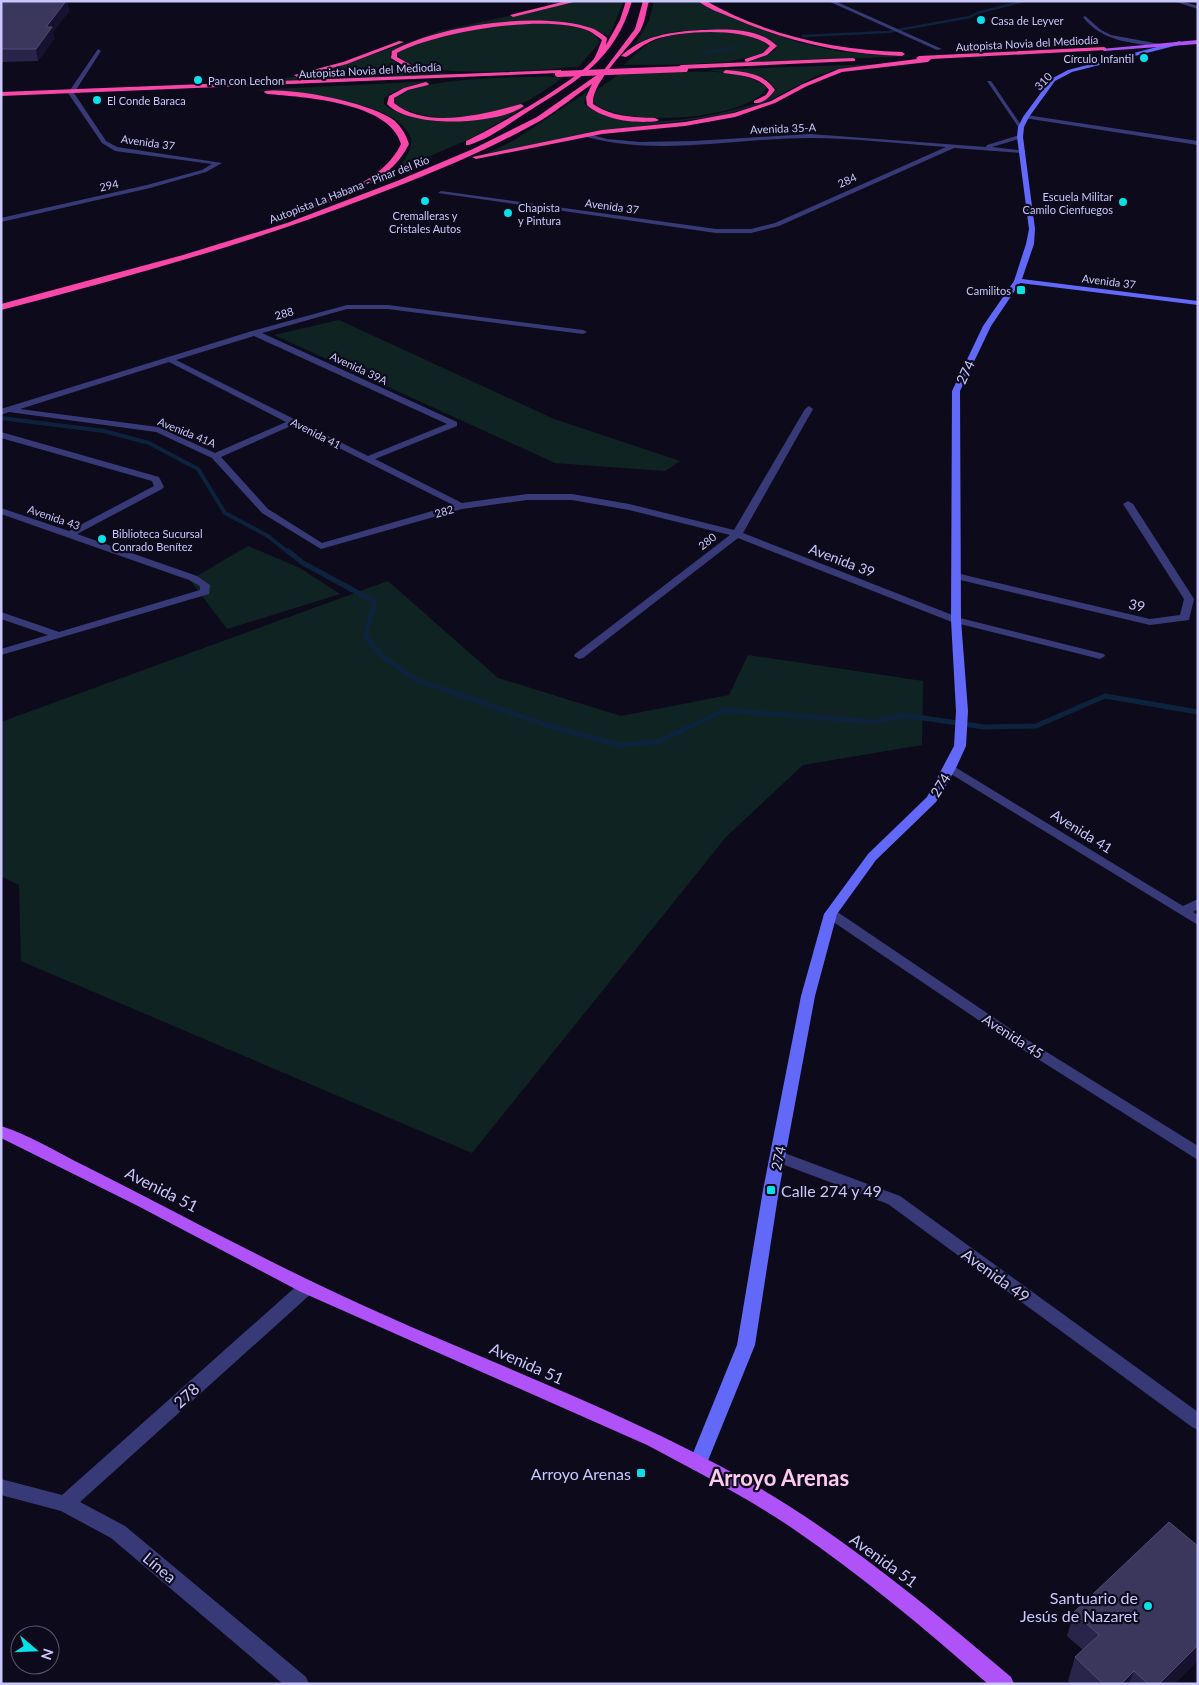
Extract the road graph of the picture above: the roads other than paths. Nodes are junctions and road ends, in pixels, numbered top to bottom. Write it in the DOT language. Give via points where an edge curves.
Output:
graph roads {
  1 [pos="575,1"];
  2 [pos="629,1"];
  3 [pos="646,1"];
  4 [pos="702,1"];
  5 [pos="830,1"];
  6 [pos="1176,1"];
  7 [pos="1190,1"];
  8 [pos="1198,4"];
  9 [pos="1198,8"];
  10 [pos="1085,17"];
  11 [pos="1198,42"];
  12 [pos="1180,43"];
  13 [pos="1162,45"];
  14 [pos="939,49"];
  15 [pos="1104,49"];
  16 [pos="98,50"];
  17 [pos="986,55"];
  18 [pos="928,60"];
  19 [pos="596,62"];
  20 [pos="614,62"];
  21 [pos="683,68"];
  22 [pos="559,73"];
  23 [pos="600,76"];
  24 [pos="463,79"];
  25 [pos="989,82"];
  26 [pos="570,84"];
  27 [pos="199,88"];
  28 [pos="71,92"];
  29 [pos="1,95"];
  30 [pos="1026,117"];
  31 [pos="1021,132"];
  32 [pos="585,136"];
  33 [pos="1198,143"];
  34 [pos="464,146"];
  35 [pos="952,147"];
  36 [pos="982,148"];
  37 [pos="1022,151"];
  38 [pos="439,157"];
  39 [pos="450,162"];
  40 [pos="219,163"];
  41 [pos="440,193"];
  42 [pos="279,218"];
  43 [pos="1,220"];
  44 [pos="270,221"];
  45 [pos="751,231"];
  46 [pos="204,242"];
  47 [pos="1018,280"];
  48 [pos="1,298"];
  49 [pos="1198,303"];
  50 [pos="1,307"];
  51 [pos="583,332"];
  52 [pos="255,333"];
  53 [pos="170,360"];
  54 [pos="809,409"];
  55 [pos="6,411"];
  56 [pos="293,422"];
  57 [pos="1,435"];
  58 [pos="215,456"];
  59 [pos="367,459"];
  60 [pos="572,497"];
  61 [pos="1128,504"];
  62 [pos="461,506"];
  63 [pos="1,511"];
  64 [pos="737,534"];
  65 [pos="69,535"];
  66 [pos="321,546"];
  67 [pos="956,576"];
  68 [pos="1,615"];
  69 [pos="956,620"];
  70 [pos="58,635"];
  71 [pos="1,652"];
  72 [pos="579,656"];
  73 [pos="1100,656"];
  74 [pos="950,768"];
  75 [pos="1198,903"];
  76 [pos="1183,912"];
  77 [pos="831,914"];
  78 [pos="1198,921"];
  79 [pos="1,1131"];
  80 [pos="1198,1154"];
  81 [pos="779,1157"];
  82 [pos="307,1287"];
  83 [pos="1198,1422"];
  84 [pos="698,1463"];
  85 [pos="1,1487"];
  86 [pos="65,1504"];
  87 [pos="299,1684"];
  88 [pos="1004,1684"];
  1 -- 27 [label="highway" via="443,28 322,70"];
  2 -- 19 [label="highway" via="621,29"];
  3 -- 20 [label="highway, Autopista La Habana - Pinar del Río" via="638,29"];
  4 -- 17 [label="highway" via="773,33 837,50"];
  5 -- 14 [label="street"];
  6 -- 9 [label="street"];
  7 -- 8 [label="street"];
  10 -- 13 [label="street" via="1096,31"];
  11 -- 12 [label="main road"];
  12 -- 13 [label="main road"];
  12 -- 30 [label="street, 310" via="1070,72 1054,80"];
  13 -- 15 [label="main road"];
  15 -- 17 [label="highway, Autopista Novia del Mediodía"];
  15 -- 18 [label="highway, Autopista Novia del Mediodía" via="1036,56"];
  16 -- 28 [label="street"];
  17 -- 21 [label="highway, Autopista Novia del Mediodía"];
  18 -- 21 [label="highway, Autopista Novia del Mediodía"];
  18 -- 32 [label="highway" via="840,70 773,102 735,115"];
  19 -- 22 [label="highway" via="606,40 596,31 533,22 493,25 433,37 404,45 393,55 411,68 434,71"];
  19 -- 26 [label="highway"];
  20 -- 21 [label="highway" via="646,41 685,32 734,32 767,40 774,46 765,54 745,60"];
  20 -- 23 [label="highway, Autopista La Habana - Pinar del Río"];
  21 -- 22 [label="highway, bridge"];
  21 -- 23 [label="highway" via="756,77 772,90 756,102 714,114 671,120 641,119 608,114 590,105 589,97"];
  22 -- 24 [label="highway, Autopista Novia del Mediodía"];
  22 -- 27 [label="highway, Autopista Novia del Mediodía"];
  23 -- 39 [label="highway, Autopista La Habana - Pinar del Río" via="539,118"];
  24 -- 26 [label="highway" via="406,89 391,96 390,104 400,112 428,118 478,118 521,106"];
  24 -- 27 [label="highway, Autopista Novia del Mediodía"];
  25 -- 31 [label="street, 274"];
  26 -- 34 [label="highway"];
  27 -- 28 [label="highway, Autopista Novia del Mediodía"];
  27 -- 42 [label="highway" via="317,97 350,104 374,112 401,132 405,144 395,162 380,175"];
  28 -- 29 [label="highway, Autopista Novia del Mediodía"];
  28 -- 40 [label="street, Avenida 37" via="104,142 115,149"];
  30 -- 31 [label="street, 310"];
  30 -- 33 [label="street"];
  31 -- 36 [label="street, Avenida 35-A"];
  31 -- 37 [label="street, 274"];
  32 -- 35 [label="street, Avenida 35-A" via="640,144 810,136"];
  32 -- 39 [label="highway"];
  35 -- 36 [label="street, Avenida 35-A"];
  35 -- 45 [label="street, 284" via="777,225"];
  36 -- 37 [label="street, Avenida 35-A"];
  37 -- 47 [label="street, 274" via="1032,229"];
  38 -- 42 [label="highway, Autopista La Habana - Pinar del Río"];
  39 -- 50 [label="highway, Autopista La Habana - Pinar del Río" via="290,225"];
  40 -- 43 [label="street, 294" via="204,171 148,187"];
  41 -- 45 [label="street, Avenida 37" via="707,230"];
  42 -- 44 [label="highway, Autopista La Habana - Pinar del Río"];
  46 -- 48 [label="highway"];
  47 -- 49 [label="street, Avenida 37"];
  47 -- 67 [label="street, 274" via="987,326 956,390"];
  51 -- 52 [label="street, 288" via="388,306 366,306 347,307"];
  52 -- 53 [label="street, 288"];
  52 -- 59 [label="street, Avenida 39A" via="454,424"];
  53 -- 55 [label="street, 288"];
  53 -- 56 [label="street, Avenida 41"];
  54 -- 64 [label="street, 280"];
  55 -- 58 [label="street, Avenida 41A" via="158,430"];
  56 -- 58 [label="street"];
  56 -- 59 [label="street, Avenida 41"];
  57 -- 65 [label="street" via="156,478 159,487"];
  58 -- 66 [label="street, Avenida 41A" via="265,511"];
  59 -- 62 [label="street, Avenida 41"];
  60 -- 62 [label="street, 282" via="527,497"];
  60 -- 64 [label="street, Avenida 39" via="629,507"];
  61 -- 67 [label="street, 39" via="1189,599 1185,618 1150,622"];
  62 -- 66 [label="street, 282"];
  63 -- 65 [label="street, Avenida 43"];
  64 -- 69 [label="street, Avenida 39"];
  64 -- 72 [label="street, 280"];
  65 -- 70 [label="street, Avenida 43" via="193,578 204,585 204,592"];
  67 -- 69 [label="street, 274"];
  68 -- 70 [label="street"];
  69 -- 73 [label="street, Avenida 39"];
  69 -- 74 [label="street, 274" via="962,727 960,746"];
  70 -- 71 [label="street"];
  74 -- 76 [label="street, Avenida 41"];
  74 -- 77 [label="street, 274" via="932,799 872,857"];
  75 -- 76 [label="street"];
  76 -- 78 [label="street, Avenida 41"];
  77 -- 80 [label="street, Avenida 45" via="1016,1039"];
  77 -- 81 [label="street, 274" via="808,996"];
  79 -- 82 [label="main road, Avenida 51"];
  81 -- 83 [label="street, Avenida 49" via="894,1200"];
  81 -- 84 [label="street, 274" via="746,1345"];
  82 -- 84 [label="main road, Avenida 51" via="653,1440"];
  82 -- 86 [label="street, 278"];
  84 -- 88 [label="main road, Avenida 51" via="806,1528 910,1604"];
  85 -- 86 [label="street, Línea"];
  86 -- 87 [label="street, Línea" via="118,1532"];
}
